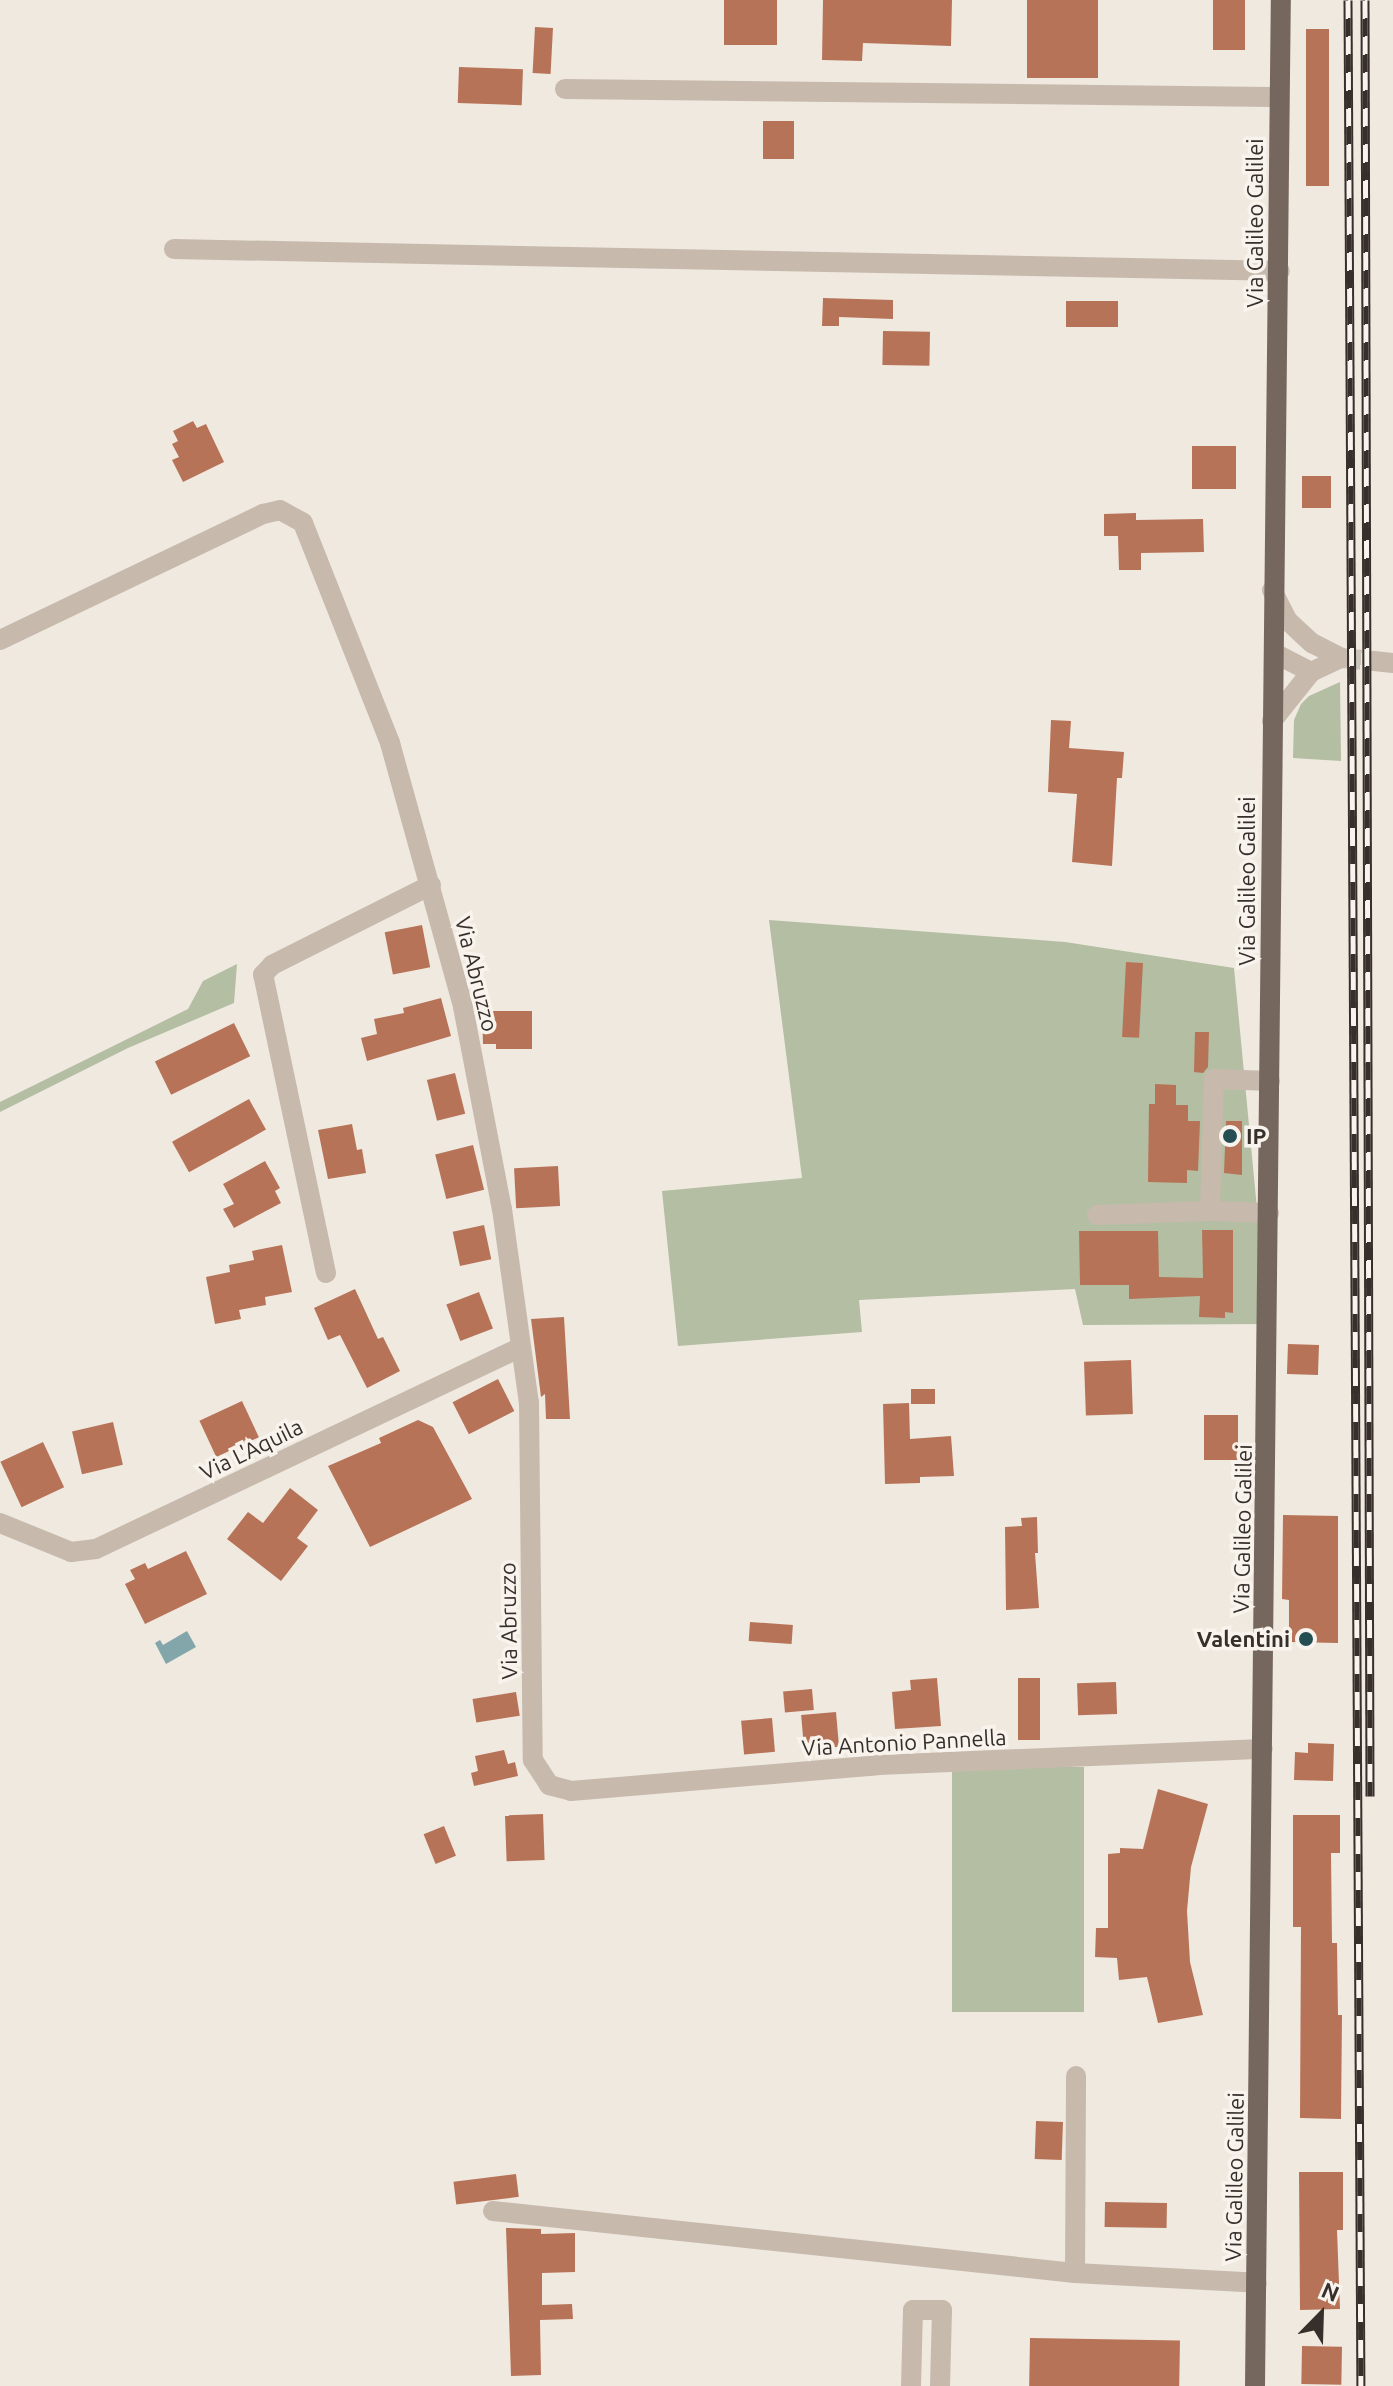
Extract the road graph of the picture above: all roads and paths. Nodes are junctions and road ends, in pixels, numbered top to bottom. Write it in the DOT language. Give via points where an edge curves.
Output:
graph roads {
  1 [pos="1281,0"];
  2 [pos="565,89"];
  3 [pos="1279,97"];
  4 [pos="174,249"];
  5 [pos="1280,271"];
  6 [pos="1272,590"];
  7 [pos="0,640"];
  8 [pos="1312,643"];
  9 [pos="1274,653"];
  10 [pos="1311,672"];
  11 [pos="1272,721"];
  12 [pos="431,885"];
  13 [pos="1270,1081"];
  14 [pos="1210,1211"];
  15 [pos="1269,1213"];
  16 [pos="1097,1215"];
  17 [pos="326,1273"];
  18 [pos="519,1348"];
  19 [pos="0,1523"];
  20 [pos="1263,1749"];
  21 [pos="549,1785"];
  22 [pos="1076,2076"];
  23 [pos="493,2211"];
  24 [pos="1075,2273"];
  25 [pos="1257,2283"];
  26 [pos="911,2386"];
  27 [pos="940,2386"];
  28 [pos="1255,2386"];
  1 -- 3 [label="main road, Via Galileo Galilei"];
  2 -- 3 [label="street"];
  3 -- 5 [label="main road, Via Galileo Galilei"];
  4 -- 5 [label="street"];
  5 -- 6 [label="main road, Via Galileo Galilei"];
  6 -- 8 [label="street" via="1287,620"];
  6 -- 9 [label="main road, Via Galileo Galilei"];
  7 -- 12 [label="street, Via Abruzzo" via="263,514 280,510 303,523 390,743"];
  8 -- 9 [label="street"];
  8 -- 10 [label="street" via="1341,658"];
  9 -- 10 [label="street"];
  9 -- 11 [label="main road, Via Galileo Galilei"];
  10 -- 11 [label="street"];
  11 -- 13 [label="main road, Via Galileo Galilei"];
  12 -- 17 [label="street" via="272,965 263,975"];
  12 -- 18 [label="street, Via Abruzzo" via="463,1007 502,1209"];
  13 -- 14 [label="street" via="1214,1079"];
  13 -- 15 [label="main road, Via Galileo Galilei"];
  14 -- 15 [label="street"];
  14 -- 16 [label="street"];
  15 -- 20 [label="main road, Via Galileo Galilei"];
  18 -- 19 [label="street, Via L'Aquila" via="96,1549 71,1552"];
  18 -- 21 [label="street, Via Abruzzo" via="529,1403 533,1760"];
  20 -- 21 [label="street, Via Antonio Pannella" via="878,1765 571,1791"];
  20 -- 25 [label="main road, Via Galileo Galilei"];
  22 -- 24 [label="street"];
  23 -- 24 [label="street"];
  24 -- 25 [label="street"];
  25 -- 28 [label="main road, Via Galileo Galilei"];
  26 -- 27 [label="street" via="913,2310 942,2310"];
}
